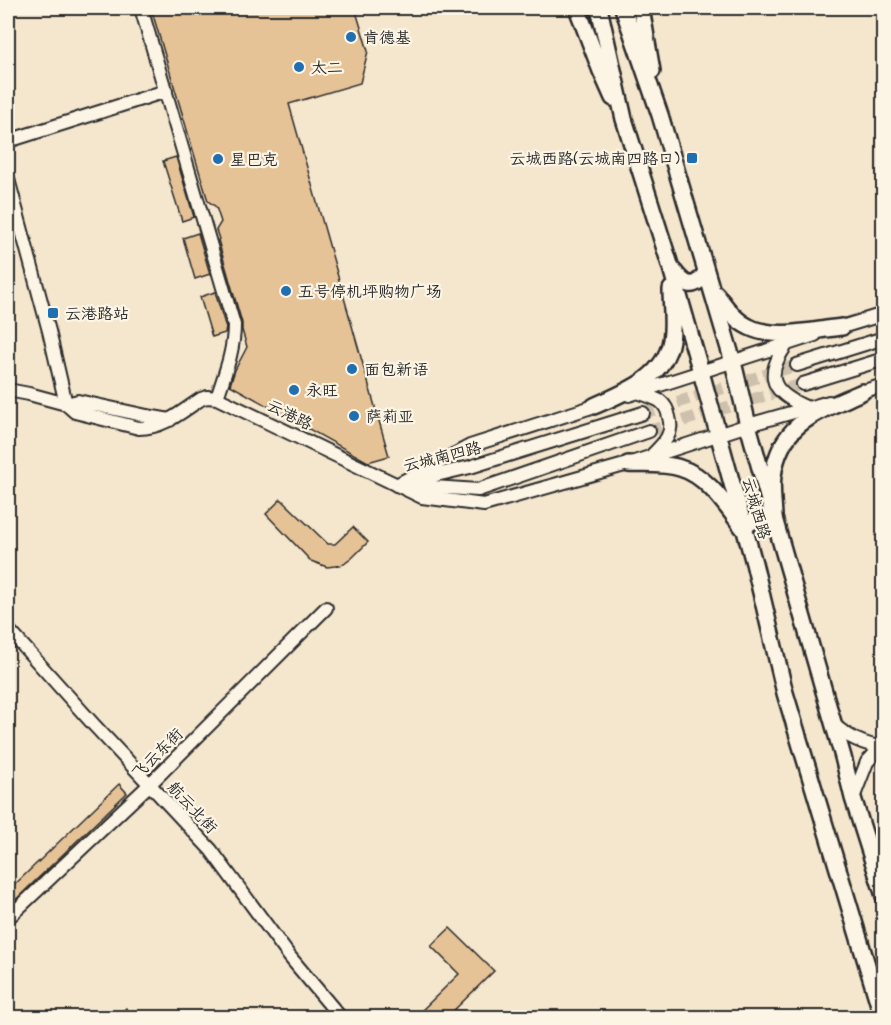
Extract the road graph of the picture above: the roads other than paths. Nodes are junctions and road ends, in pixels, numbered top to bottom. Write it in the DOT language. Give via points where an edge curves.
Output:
graph roads {
  1 [pos="141,8"];
  2 [pos="577,8"];
  3 [pos="599,8"];
  4 [pos="623,8"];
  5 [pos="641,8"];
  6 [pos="166,91"];
  7 [pos="660,115"];
  8 [pos="624,119"];
  9 [pos="8,141"];
  10 [pos="8,179"];
  11 [pos="671,268"];
  12 [pos="706,272"];
  13 [pos="884,314"];
  14 [pos="842,327"];
  15 [pos="884,338"];
  16 [pos="787,344"];
  17 [pos="884,359"];
  18 [pos="733,362"];
  19 [pos="797,365"];
  20 [pos="701,372"];
  21 [pos="803,384"];
  22 [pos="884,385"];
  23 [pos="8,390"];
  24 [pos="638,392"];
  25 [pos="862,392"];
  26 [pos="217,398"];
  27 [pos="66,404"];
  28 [pos="594,406"];
  29 [pos="808,408"];
  30 [pos="643,413"];
  31 [pos="748,425"];
  32 [pos="649,432"];
  33 [pos="718,434"];
  34 [pos="650,457"];
  35 [pos="628,464"];
  36 [pos="396,485"];
  37 [pos="774,518"];
  38 [pos="743,528"];
  39 [pos="326,608"];
  40 [pos="8,629"];
  41 [pos="833,724"];
  42 [pos="882,747"];
  43 [pos="149,785"];
  44 [pos="853,798"];
  45 [pos="884,896"];
  46 [pos="8,918"];
  47 [pos="341,1017"];
  48 [pos="883,1017"];
  1 -- 6 [label="street"];
  2 -- 8 [label="main road"];
  3 -- 8 [label="main road, 云城西路"];
  4 -- 7 [label="main road, 云城西路"];
  5 -- 7 [label="main road"];
  6 -- 9 [label="street"];
  6 -- 26 [label="street" via="234,325 231,357"];
  7 -- 12 [label="main road, 云城西路"];
  8 -- 11 [label="main road, 云城西路"];
  10 -- 27 [label="street"];
  11 -- 12 [label="main road" via="691,285"];
  11 -- 20 [label="main road, 云城西路"];
  11 -- 28 [label="main road" via="672,338 665,360 641,384"];
  12 -- 14 [label="main road" via="715,292 735,318 748,327 782,333"];
  12 -- 18 [label="main road, 云城西路"];
  13 -- 14 [label="street"];
  14 -- 16 [label="street"];
  15 -- 19 [label="street"];
  16 -- 18 [label="street"];
  16 -- 29 [label="street" via="774,367 774,378 785,396"];
  17 -- 21 [label="street"];
  18 -- 20 [label="street"];
  18 -- 31 [label="main road, 云城西路"];
  20 -- 24 [label="street"];
  20 -- 33 [label="main road, 云城西路"];
  22 -- 25 [label="street, 云港路"];
  23 -- 27 [label="street"];
  24 -- 28 [label="street"];
  24 -- 34 [label="street" via="662,403 670,418 670,434"];
  25 -- 29 [label="street, 云港路"];
  25 -- 37 [label="main road" via="806,419 789,435 777,456"];
  26 -- 27 [label="street" via="201,399 170,420 78,401"];
  26 -- 36 [label="street, 云港路"];
  28 -- 36 [label="street" via="470,446"];
  29 -- 31 [label="street, 云港路"];
  30 -- 36 [label="street, 云城南四路" via="471,468"];
  31 -- 33 [label="street, 云港路"];
  31 -- 37 [label="main road, 云城西路"];
  32 -- 36 [label="street, 云城南四路" via="478,490"];
  33 -- 34 [label="street, 云港路"];
  33 -- 38 [label="main road, 云城西路"];
  34 -- 35 [label="street, 云港路"];
  35 -- 36 [label="street, 云港路" via="484,505 422,497"];
  35 -- 38 [label="main road" via="679,467 691,472 704,481"];
  37 -- 38 [label="main road" via="761,518"];
  37 -- 41 [label="main road, 云城西路"];
  38 -- 48 [label="main road, 云城西路" via="785,693"];
  39 -- 43 [label="street, 飞云东街"];
  40 -- 43 [label="street, 航云北街"];
  41 -- 42 [label="street" via="843,733"];
  41 -- 44 [label="main road, 云城西路"];
  42 -- 44 [label="street" via="867,762"];
  43 -- 46 [label="street, 飞云东街"];
  43 -- 47 [label="street, 航云北街" via="211,850 290,957"];
  44 -- 45 [label="main road, 云城西路"];
}
